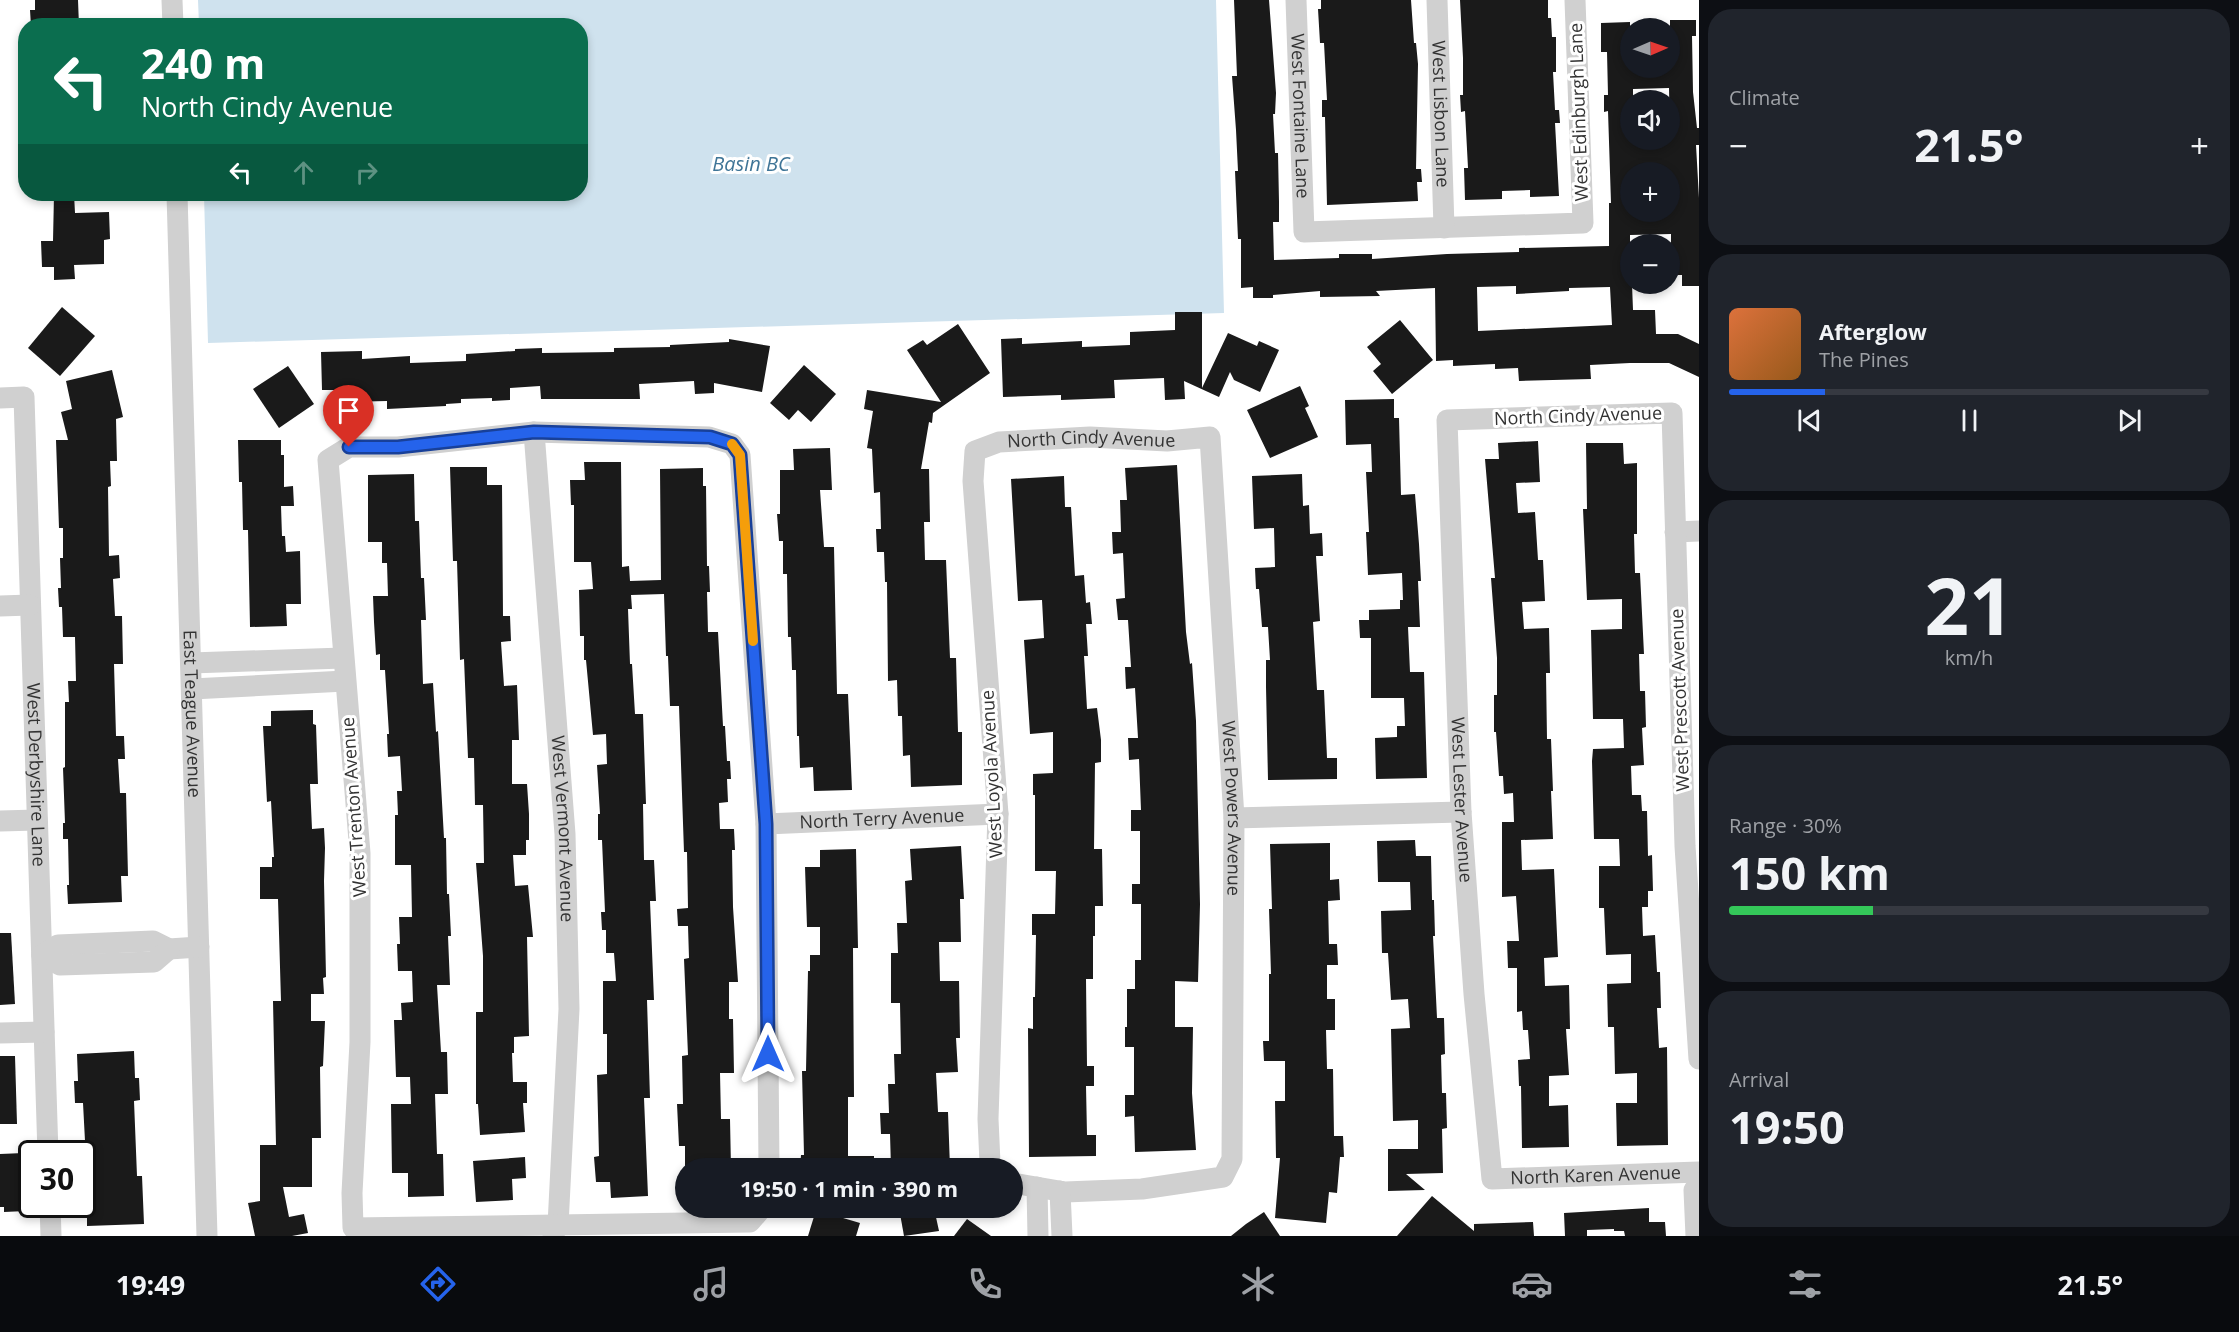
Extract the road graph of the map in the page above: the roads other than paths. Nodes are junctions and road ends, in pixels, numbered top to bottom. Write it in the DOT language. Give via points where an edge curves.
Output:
graph roads {
  1 [pos="172,0"];
  2 [pos="1296,0"];
  3 [pos="1437,0"];
  4 [pos="1575,0"];
  5 [pos="173,18"];
  6 [pos="177,201"];
  7 [pos="1444,228"];
  8 [pos="0,398"];
  9 [pos="1672,413"];
  10 [pos="1447,420"];
  11 [pos="534,432"];
  12 [pos="1210,437"];
  13 [pos="975,451"];
  14 [pos="1699,531"];
  15 [pos="1675,532"];
  16 [pos="30,605"];
  17 [pos="0,606"];
  18 [pos="343,658"];
  19 [pos="191,663"];
  20 [pos="345,681"];
  21 [pos="192,689"];
  22 [pos="1461,812"];
  23 [pos="998,814"];
  24 [pos="1234,818"];
  25 [pos="37,820"];
  26 [pos="0,821"];
  27 [pos="766,824"];
  28 [pos="161,945"];
  29 [pos="199,947"];
  30 [pos="107,954"];
  31 [pos="42,955"];
  32 [pos="44,1032"];
  33 [pos="0,1033"];
  34 [pos="1699,1059"];
  35 [pos="48,1140"];
  36 [pos="769,1158"];
  37 [pos="990,1158"];
  38 [pos="1699,1172"];
  39 [pos="1492,1179"];
  40 [pos="1699,1183"];
  41 [pos="1023,1185"];
  42 [pos="1037,1187"];
  43 [pos="1060,1191"];
  44 [pos="50,1218"];
  45 [pos="721,1218"];
  46 [pos="558,1232"];
  47 [pos="51,1236"];
  48 [pos="207,1236"];
  49 [pos="1038,1236"];
  50 [pos="1062,1236"];
  51 [pos="1696,1236"];
  1 -- 5 [label="street"];
  2 -- 7 [label="street, West Fontaine Lane" via="1304,232"];
  3 -- 7 [label="street, West Lisbon Lane"];
  4 -- 7 [label="street, West Edinburgh Lane" via="1583,223"];
  6 -- 19 [label="street, East Teague Avenue"];
  8 -- 16 [label="street, West Derbyshire Lane" via="24,397"];
  9 -- 10 [label="street, North Cindy Avenue"];
  9 -- 15 [label="street, West Prescott Avenue"];
  10 -- 22 [label="street, West Lester Avenue"];
  11 -- 18 [label="street, West Trenton Avenue" via="398,447 349,447 328,460"];
  11 -- 27 [label="street" via="710,437 732,444 740,455"];
  11 -- 46 [label="street, West Vermont Avenue" via="565,834 569,1009"];
  12 -- 13 [label="street, North Cindy Avenue" via="999,442"];
  12 -- 24 [label="street, West Powers Avenue"];
  13 -- 23 [label="street, West Loyola Avenue" via="973,481"];
  14 -- 15 [label="street"];
  15 -- 34 [label="street, West Prescott Avenue" via="1685,846"];
  16 -- 17 [label="street"];
  16 -- 25 [label="street, West Derbyshire Lane"];
  18 -- 19 [label="street"];
  18 -- 20 [label="street, West Trenton Avenue"];
  19 -- 21 [label="street, East Teague Avenue"];
  20 -- 21 [label="street"];
  20 -- 46 [label="street, West Trenton Avenue" via="360,853 360,1042 352,1192 354,1228"];
  21 -- 29 [label="street, East Teague Avenue"];
  22 -- 24 [label="street"];
  22 -- 39 [label="street, West Lester Avenue"];
  23 -- 27 [label="street, North Terry Avenue"];
  23 -- 37 [label="street, West Loyola Avenue"];
  24 -- 43 [label="street, West Powers Avenue" via="1232,1159 1223,1177 1142,1189"];
  25 -- 26 [label="street"];
  25 -- 31 [label="street, West Derbyshire Lane"];
  27 -- 36 [label="street"];
  28 -- 29 [label="street"];
  28 -- 30 [label="street" via="154,962"];
  28 -- 30 [label="street" via="136,927 120,928 112,934"];
  29 -- 48 [label="street, East Teague Avenue"];
  30 -- 31 [label="street" via="58,945"];
  31 -- 32 [label="street, West Derbyshire Lane"];
  32 -- 33 [label="street"];
  32 -- 35 [label="street, West Derbyshire Lane"];
  38 -- 39 [label="street, North Karen Avenue"];
  40 -- 51 [label="street" via="1694,1190"];
  41 -- 42 [label="street"];
  42 -- 43 [label="street"];
  42 -- 49 [label="street"];
  43 -- 50 [label="street"];
  44 -- 47 [label="street"];
  45 -- 46 [label="street"];
}
